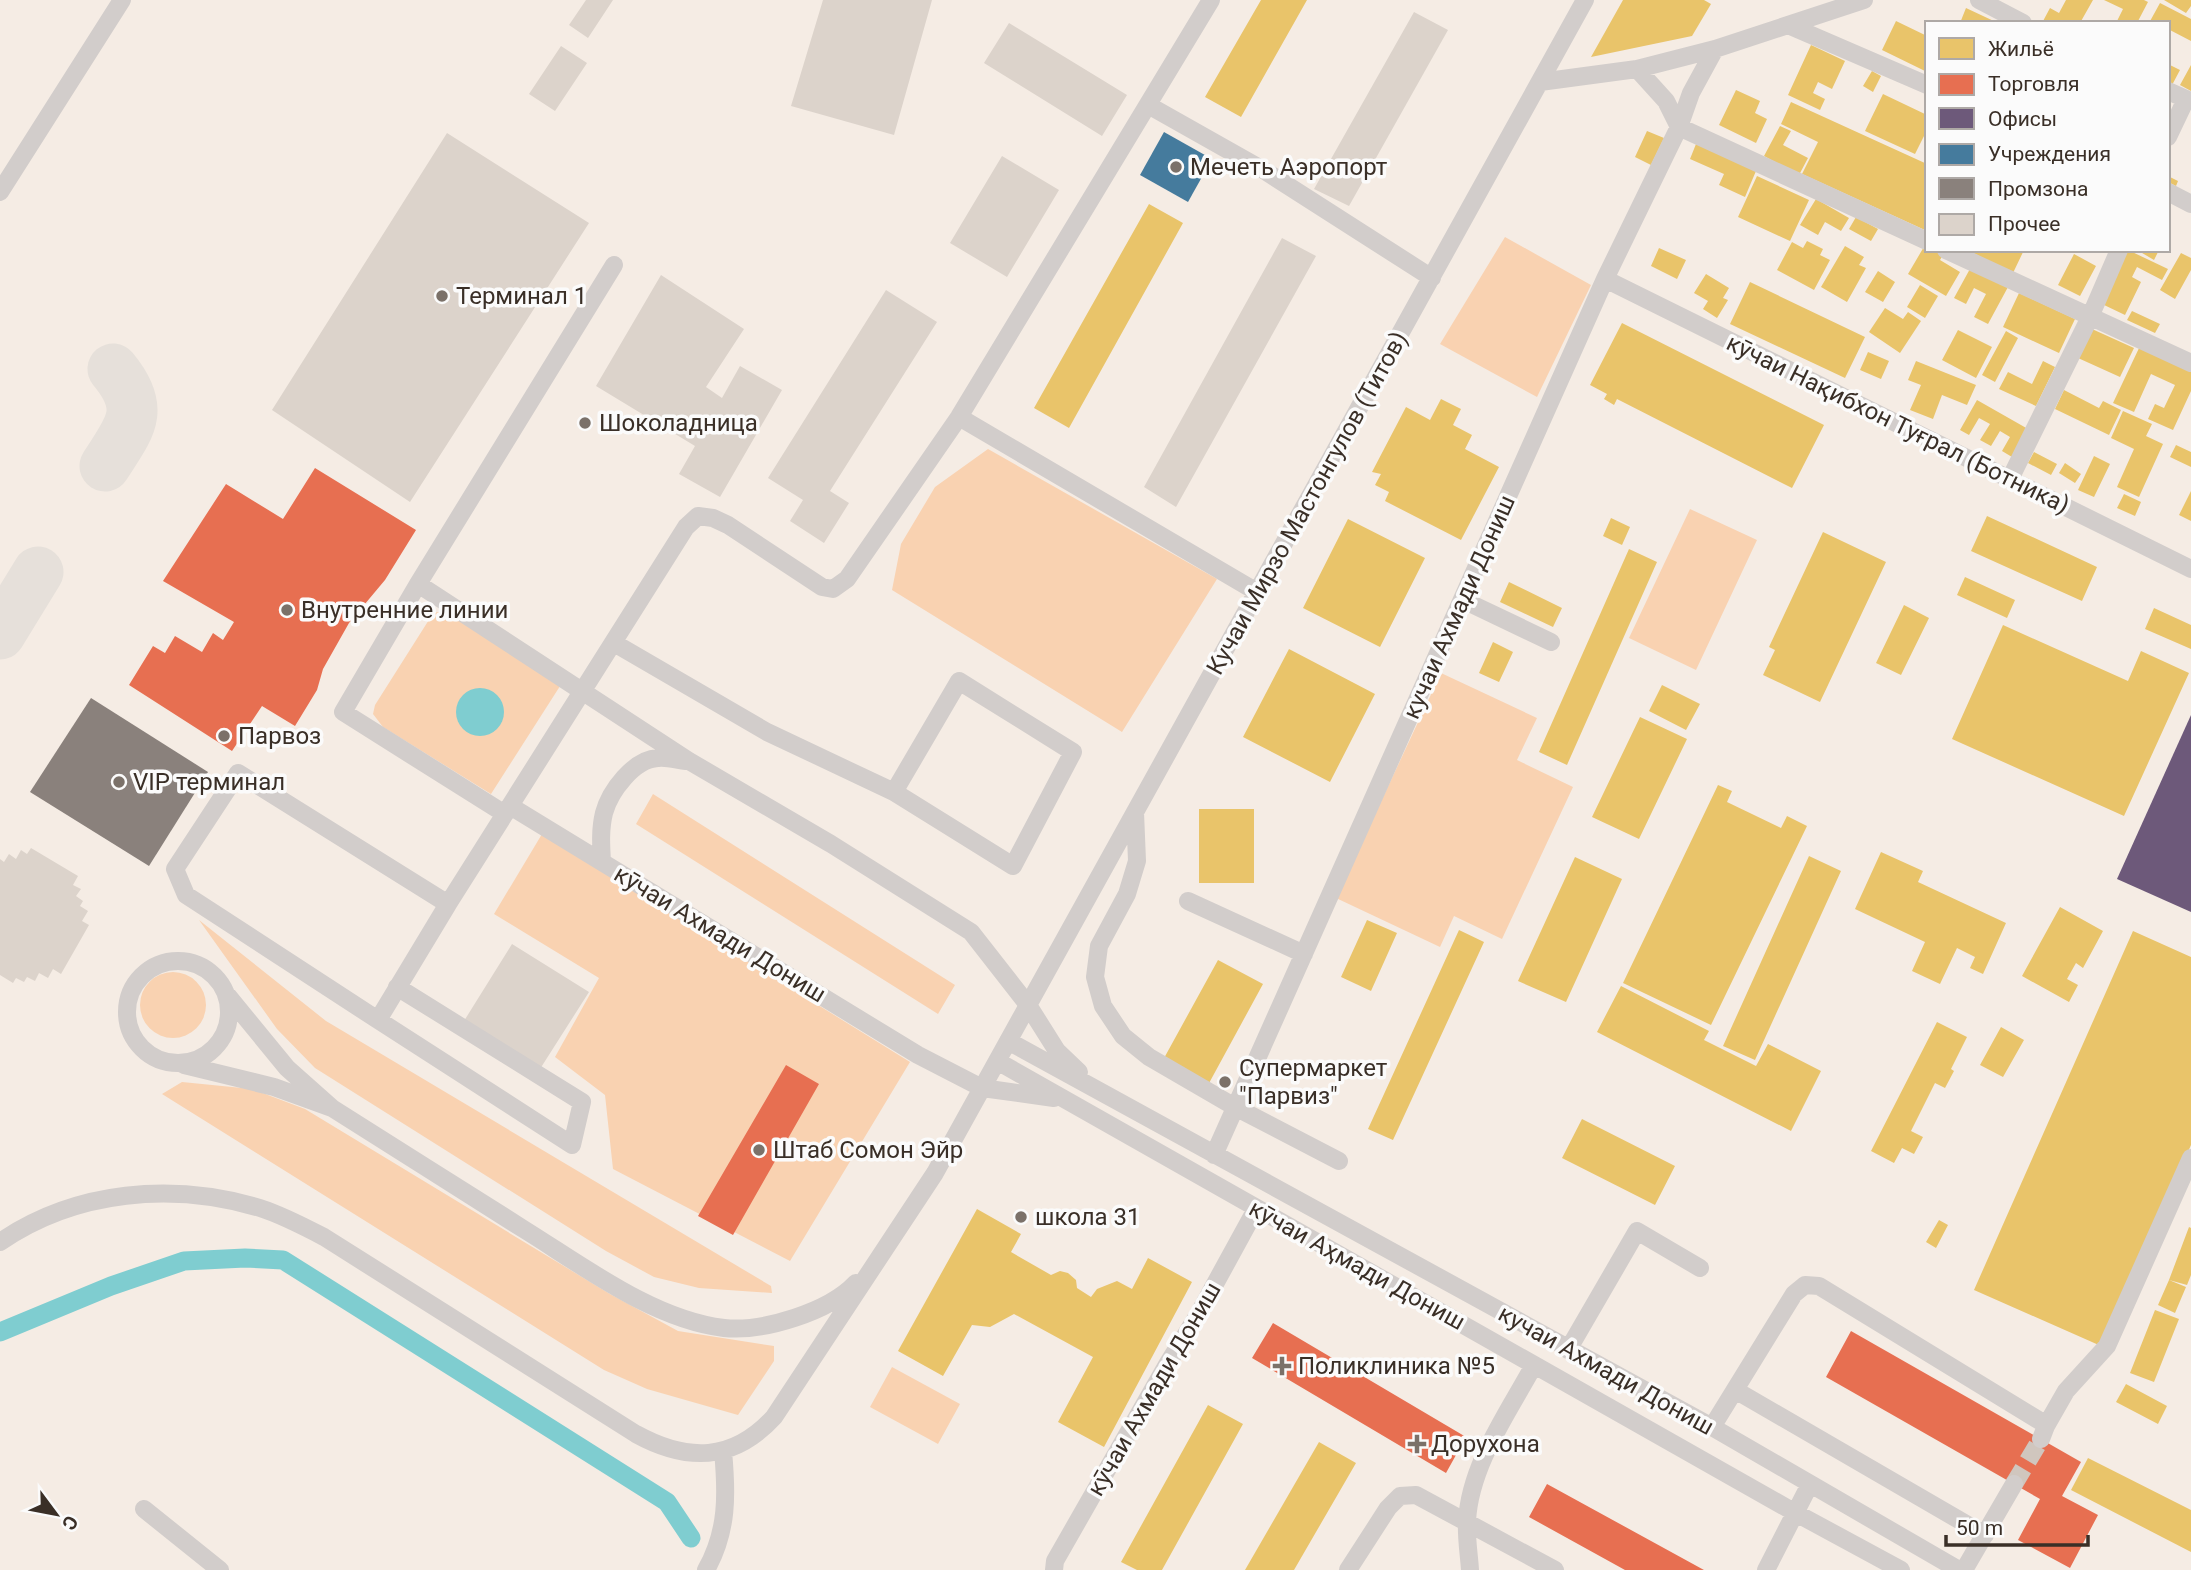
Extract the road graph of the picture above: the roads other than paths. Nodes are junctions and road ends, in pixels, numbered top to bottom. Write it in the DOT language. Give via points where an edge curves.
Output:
graph roads {
  1 [pos="122,0"];
  2 [pos="1211,0"];
  3 [pos="1585,0"];
  4 [pos="1864,0"];
  5 [pos="1979,0"];
  6 [pos="2019,21"];
  7 [pos="1788,25"];
  8 [pos="1715,49"];
  9 [pos="1637,69"];
  10 [pos="1540,82"];
  11 [pos="1925,84"];
  12 [pos="2170,92"];
  13 [pos="2188,100"];
  14 [pos="1148,105"];
  15 [pos="1679,127"];
  16 [pos="2170,133"];
  17 [pos="0,192"];
  18 [pos="2170,193"];
  19 [pos="2191,204"];
  20 [pos="1925,240"];
  21 [pos="1950,252"];
  22 [pos="2118,252"];
  23 [pos="614,265"];
  24 [pos="1432,278"];
  25 [pos="1605,279"];
  26 [pos="2090,317"];
  27 [pos="2191,363"];
  28 [pos="959,417"];
  29 [pos="2010,479"];
  30 [pos="2191,569"];
  31 [pos="418,584"];
  32 [pos="1257,592"];
  33 [pos="1463,600"];
  34 [pos="1551,642"];
  35 [pos="614,643"];
  36 [pos="583,692"];
  37 [pos="689,761"];
  38 [pos="894,792"];
  39 [pos="508,810"];
  40 [pos="1135,812"];
  41 [pos="602,862"];
  42 [pos="1188,901"];
  43 [pos="448,904"];
  44 [pos="1304,954"];
  45 [pos="397,987"];
  46 [pos="226,993"];
  47 [pos="1028,1005"];
  48 [pos="378,1020"];
  49 [pos="1008,1041"];
  50 [pos="997,1061"];
  51 [pos="181,1064"];
  52 [pos="1094,1086"];
  53 [pos="982,1088"];
  54 [pos="1080,1106"];
  55 [pos="1235,1107"];
  56 [pos="332,1108"];
  57 [pos="1214,1155"];
  58 [pos="2191,1158"];
  59 [pos="1339,1161"];
  60 [pos="1256,1209"];
  61 [pos="0,1242"];
  62 [pos="877,1260"];
  63 [pos="1700,1268"];
  64 [pos="1568,1350"];
  65 [pos="1534,1365"];
  66 [pos="1735,1390"];
  67 [pos="1712,1427"];
  68 [pos="723,1451"];
  69 [pos="1810,1484"];
  70 [pos="2014,1485"];
  71 [pos="144,1509"];
  72 [pos="1794,1512"];
  73 [pos="1467,1521"];
  74 [pos="1985,1535"];
  75 [pos="220,1570"];
  76 [pos="706,1570"];
  77 [pos="1054,1570"];
  78 [pos="1349,1570"];
  79 [pos="1470,1570"];
  80 [pos="1555,1570"];
  81 [pos="1766,1570"];
  82 [pos="1901,1570"];
  83 [pos="1961,1570"];
  1 -- 17 [label="street"];
  2 -- 14 [label="street"];
  3 -- 10 [label="street, Кучаи Мирзо Мастонгулов (Титов)"];
  4 -- 7 [label="street"];
  5 -- 6 [label="street"];
  7 -- 8 [label="street"];
  7 -- 11 [label="street"];
  8 -- 9 [label="street"];
  8 -- 15 [label="street, кучаи Ахмади Дониш"];
  9 -- 10 [label="street"];
  9 -- 15 [label="street"];
  10 -- 24 [label="street, Кучаи Мирзо Мастонгулов (Титов)"];
  12 -- 13 [label="street"];
  13 -- 16 [label="street"];
  14 -- 24 [label="street" via="1265,171"];
  14 -- 28 [label="street"];
  15 -- 20 [label="street"];
  15 -- 25 [label="street, кучаи Ахмади Дониш"];
  18 -- 19 [label="street"];
  21 -- 26 [label="street"];
  22 -- 26 [label="street"];
  23 -- 31 [label="street"];
  24 -- 32 [label="street, Кучаи Мирзо Мастонгулов (Титов)"];
  25 -- 29 [label="street, кӯчаи Нақибхон Туғрал (Ботника)"];
  25 -- 33 [label="street, кучаи Ахмади Дониш"];
  26 -- 27 [label="street"];
  26 -- 29 [label="street"];
  28 -- 32 [label="street"];
  28 -- 35 [label="street" via="842,584 833,589 821,587 728,526 698,516 686,527"];
  29 -- 30 [label="street, кӯчаи Нақибхон Туғрал (Ботника)"];
  31 -- 36 [label="street"];
  31 -- 39 [label="street" via="343,712"];
  32 -- 40 [label="street, Кучаи Мирзо Мастонгулов (Титов)"];
  33 -- 34 [label="street"];
  33 -- 44 [label="street, кучаи Ахмади Дониш"];
  35 -- 36 [label="street"];
  35 -- 38 [label="street" via="767,732"];
  36 -- 37 [label="street"];
  36 -- 39 [label="street"];
  37 -- 41 [label="street, кӯчаи Ахмади Дониш" via="657,758 636,765 621,781 604,810"];
  37 -- 47 [label="street, кӯчаи Ахмади Дониш" via="971,932"];
  38 -- 38 [label="street" via="1013,866 1073,752 959,681"];
  39 -- 41 [label="street"];
  39 -- 43 [label="street"];
  40 -- 47 [label="street, Кучаи Мирзо Мастонгулов (Титов)"];
  40 -- 55 [label="street" via="1137,861 1127,894 1099,946 1095,978 1103,1006 1123,1036 1149,1057"];
  41 -- 53 [label="street, кӯчаи Ахмади Дониш" via="918,1055"];
  42 -- 44 [label="street"];
  43 -- 45 [label="street"];
  43 -- 48 [label="street" via="238,773 175,870 186,895"];
  44 -- 55 [label="street, кучаи Ахмади Дониш"];
  45 -- 48 [label="street"];
  45 -- 48 [label="street" via="582,1102 572,1145"];
  46 -- 51 [label="street" via="229,1017 221,1040 204,1056"];
  46 -- 51 [label="street" via="205,968 174,960 158,964 133,986 126,1016 134,1038 150,1056"];
  46 -- 56 [label="street" via="287,1068"];
  47 -- 49 [label="street, Кучаи Мирзо Мастонгулов (Титов)"];
  47 -- 52 [label="street, кӯчаи Ахмади Дониш" via="1057,1051"];
  49 -- 50 [label="street, Кучаи Мирзо Мастонгулов (Титов)"];
  49 -- 52 [label="street, кучаи Ахмади Дониш"];
  50 -- 53 [label="street, Кучаи Мирзо Мастонгулов (Титов)"];
  50 -- 54 [label="street, кӯчаи Аҳмади Дониш"];
  51 -- 56 [label="street" via="274,1087"];
  52 -- 57 [label="street, кучаи Ахмади Дониш"];
  53 -- 54 [label="street" via="1047,1096"];
  53 -- 62 [label="street, Кучаи Мирзо Мастонгулов (Титов)" via="935,1173"];
  54 -- 60 [label="street, кӯчаи Аҳмади Дониш"];
  55 -- 57 [label="street, кучаи Ахмади Дониш"];
  55 -- 59 [label="street"];
  56 -- 62 [label="street" via="612,1284 699,1323 751,1327 819,1309 851,1289"];
  57 -- 64 [label="street, кучаи Ахмади Дониш"];
  58 -- 66 [label="street" via="2107,1346 2066,1391 2043,1432 1819,1286 1805,1285 1794,1294"];
  60 -- 65 [label="street, кӯчаи Аҳмади Дониш"];
  60 -- 77 [label="street, кӯчаи Ахмади Дониш" via="1055,1561"];
  61 -- 68 [label="street" via="62,1210 137,1194 202,1196 262,1209 341,1247 658,1446 701,1454"];
  62 -- 68 [label="street" via="774,1417 746,1441"];
  63 -- 64 [label="street" via="1637,1231"];
  64 -- 67 [label="street, кучаи Ахмади Дониш"];
  65 -- 72 [label="street, кӯчаи Аҳмади Дониш"];
  65 -- 73 [label="street" via="1474,1483"];
  66 -- 67 [label="street"];
  66 -- 74 [label="street"];
  67 -- 69 [label="street, кучаи Ахмади Дониш"];
  68 -- 76 [label="street" via="727,1493 723,1526"];
  69 -- 72 [label="street"];
  69 -- 83 [label="street, кучаи Ахмади Дониш"];
  70 -- 74 [label="street"];
  71 -- 75 [label="street"];
  72 -- 81 [label="street"];
  72 -- 82 [label="street, кӯчаи Аҳмади Дониш"];
  73 -- 78 [label="street" via="1416,1495 1399,1496"];
  73 -- 79 [label="street"];
  73 -- 80 [label="street"];
  74 -- 83 [label="street"];
}
